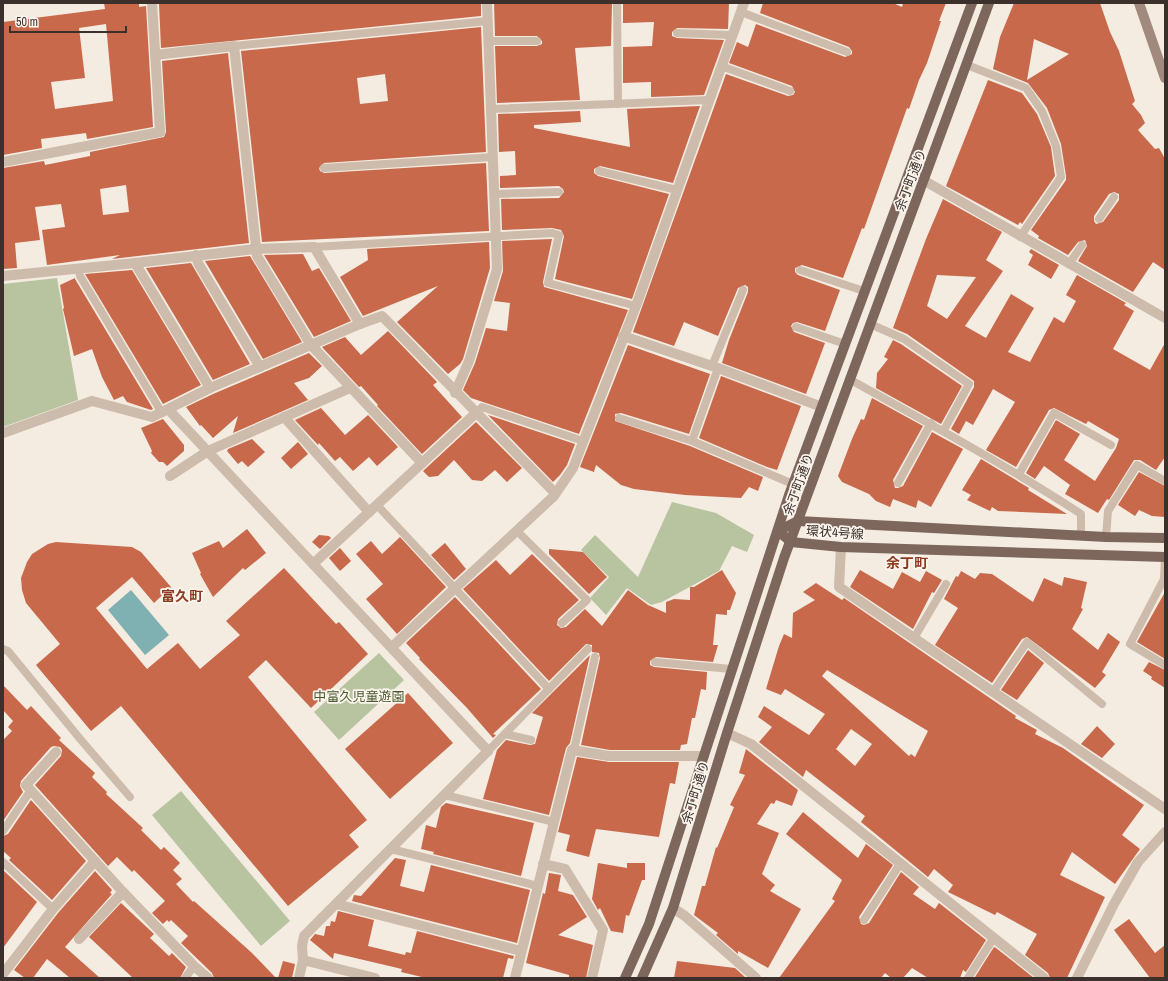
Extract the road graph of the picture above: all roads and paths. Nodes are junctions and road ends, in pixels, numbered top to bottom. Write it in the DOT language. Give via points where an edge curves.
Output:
graph roads {
  1 [pos="152,3"];
  2 [pos="487,3"];
  3 [pos="617,3"];
  4 [pos="972,3"];
  5 [pos="990,3"];
  6 [pos="1139,3"];
  7 [pos="742,7"];
  8 [pos="488,21"];
  9 [pos="677,33"];
  10 [pos="732,35"];
  11 [pos="537,40"];
  12 [pos="488,41"];
  13 [pos="234,46"];
  14 [pos="847,52"];
  15 [pos="155,55"];
  16 [pos="967,65"];
  17 [pos="721,66"];
  18 [pos="1165,78"];
  19 [pos="790,91"];
  20 [pos="708,100"];
  21 [pos="618,104"];
  22 [pos="491,109"];
  23 [pos="493,157"];
  24 [pos="3,162"];
  25 [pos="324,168"];
  26 [pos="599,171"];
  27 [pos="909,172"];
  28 [pos="923,181"];
  29 [pos="677,190"];
  30 [pos="559,192"];
  31 [pos="494,194"];
  32 [pos="1114,197"];
  33 [pos="1099,219"];
  34 [pos="496,235"];
  35 [pos="1020,237"];
  36 [pos="1082,245"];
  37 [pos="314,247"];
  38 [pos="255,249"];
  39 [pos="196,255"];
  40 [pos="135,263"];
  41 [pos="1069,264"];
  42 [pos="78,268"];
  43 [pos="800,270"];
  44 [pos="3,276"];
  45 [pos="743,290"];
  46 [pos="864,291"];
  47 [pos="636,306"];
  48 [pos="1165,318"];
  49 [pos="360,324"];
  50 [pos="870,324"];
  51 [pos="796,327"];
  52 [pos="623,336"];
  53 [pos="845,344"];
  54 [pos="311,345"];
  55 [pos="260,366"];
  56 [pos="715,367"];
  57 [pos="849,379"];
  58 [pos="210,388"];
  59 [pos="350,388"];
  60 [pos="456,393"];
  61 [pos="822,407"];
  62 [pos="165,411"];
  63 [pos="476,413"];
  64 [pos="284,417"];
  65 [pos="619,418"];
  66 [pos="931,423"];
  67 [pos="944,430"];
  68 [pos="3,433"];
  69 [pos="583,441"];
  70 [pos="692,441"];
  71 [pos="1111,445"];
  72 [pos="208,451"];
  73 [pos="422,463"];
  74 [pos="1019,474"];
  75 [pos="170,476"];
  76 [pos="1165,480"];
  77 [pos="898,483"];
  78 [pos="794,484"];
  79 [pos="555,493"];
  80 [pos="373,509"];
  81 [pos="798,521"];
  82 [pos="517,531"];
  83 [pos="778,531"];
  84 [pos="1081,535"];
  85 [pos="1106,537"];
  86 [pos="1165,538"];
  87 [pos="791,542"];
  88 [pos="841,547"];
  89 [pos="1165,557"];
  90 [pos="314,564"];
  91 [pos="946,584"];
  92 [pos="455,589"];
  93 [pos="562,623"];
  94 [pos="914,638"];
  95 [pos="392,648"];
  96 [pos="3,649"];
  97 [pos="588,649"];
  98 [pos="595,657"];
  99 [pos="655,662"];
  100 [pos="1165,665"];
  101 [pos="731,669"];
  102 [pos="549,689"];
  103 [pos="993,692"];
  104 [pos="1102,704"];
  105 [pos="727,733"];
  106 [pos="505,734"];
  107 [pos="531,740"];
  108 [pos="572,750"];
  109 [pos="488,751"];
  110 [pos="56,752"];
  111 [pos="704,756"];
  112 [pos="31,790"];
  113 [pos="445,795"];
  114 [pos="130,797"];
  115 [pos="1165,809"];
  116 [pos="554,822"];
  117 [pos="3,831"];
  118 [pos="1165,832"];
  119 [pos="391,849"];
  120 [pos="95,861"];
  121 [pos="3,862"];
  122 [pos="543,864"];
  123 [pos="900,864"];
  124 [pos="538,886"];
  125 [pos="123,892"];
  126 [pos="336,904"];
  127 [pos="673,908"];
  128 [pos="53,909"];
  129 [pos="864,920"];
  130 [pos="79,939"];
  131 [pos="993,939"];
  132 [pos="521,951"];
  133 [pos="303,960"];
  134 [pos="194,966"];
  135 [pos="3,974"];
  136 [pos="518,977"];
  137 [pos="185,978"];
  138 [pos="208,978"];
  139 [pos="298,978"];
  140 [pos="375,978"];
  141 [pos="592,978"];
  142 [pos="625,978"];
  143 [pos="642,978"];
  144 [pos="756,978"];
  145 [pos="968,978"];
  146 [pos="1044,978"];
  147 [pos="1077,978"];
  1 -- 15 [label="street"];
  2 -- 8 [label="street"];
  3 -- 21 [label="lane"];
  4 -- 27 [label="main road, 余丁町通り"];
  5 -- 16 [label="main road, 余丁町通り"];
  6 -- 18 [label="main road"];
  7 -- 10 [label="street"];
  7 -- 14 [label="lane"];
  8 -- 12 [label="street"];
  8 -- 13 [label="lane"];
  9 -- 10 [label="lane"];
  10 -- 17 [label="street"];
  11 -- 12 [label="lane"];
  12 -- 22 [label="street"];
  13 -- 15 [label="street"];
  13 -- 38 [label="street"];
  15 -- 24 [label="street" via="160,132"];
  16 -- 28 [label="main road, 余丁町通り"];
  16 -- 35 [label="lane" via="1026,88 1042,111 1056,146 1061,177"];
  17 -- 19 [label="lane"];
  17 -- 20 [label="street"];
  20 -- 21 [label="lane"];
  20 -- 29 [label="street"];
  21 -- 22 [label="lane"];
  22 -- 23 [label="street"];
  23 -- 25 [label="lane"];
  23 -- 31 [label="street"];
  26 -- 29 [label="lane"];
  27 -- 28 [label="street"];
  27 -- 46 [label="main road, 余丁町通り"];
  28 -- 35 [label="street"];
  28 -- 50 [label="main road, 余丁町通り"];
  29 -- 47 [label="street"];
  30 -- 31 [label="lane"];
  31 -- 34 [label="street"];
  32 -- 33 [label="lane"];
  34 -- 37 [label="lane"];
  34 -- 47 [label="lane" via="559,235 548,283"];
  34 -- 60 [label="street" via="497,269 469,361"];
  35 -- 41 [label="street"];
  36 -- 41 [label="lane"];
  37 -- 38 [label="street"];
  37 -- 49 [label="street"];
  38 -- 39 [label="street"];
  38 -- 54 [label="street"];
  39 -- 40 [label="street"];
  39 -- 55 [label="street" via="198,263"];
  40 -- 42 [label="street"];
  40 -- 58 [label="street"];
  41 -- 48 [label="street"];
  42 -- 44 [label="street"];
  42 -- 62 [label="lane" via="80,276"];
  43 -- 46 [label="lane"];
  45 -- 56 [label="lane"];
  46 -- 53 [label="main road, 余丁町通り"];
  47 -- 52 [label="street"];
  49 -- 54 [label="street"];
  49 -- 60 [label="street" via="382,316"];
  50 -- 57 [label="main road, 余丁町通り"];
  50 -- 67 [label="lane" via="904,339 969,384"];
  51 -- 53 [label="lane"];
  52 -- 56 [label="street"];
  52 -- 69 [label="street"];
  53 -- 61 [label="main road, 余丁町通り"];
  54 -- 55 [label="street"];
  54 -- 59 [label="street"];
  55 -- 58 [label="street"];
  56 -- 61 [label="street"];
  56 -- 70 [label="lane"];
  57 -- 66 [label="lane"];
  57 -- 81 [label="main road, 余丁町通り"];
  58 -- 62 [label="street"];
  59 -- 64 [label="street"];
  59 -- 73 [label="street"];
  60 -- 63 [label="street"];
  61 -- 78 [label="main road, 余丁町通り"];
  62 -- 68 [label="street" via="152,417 92,401"];
  62 -- 72 [label="street"];
  63 -- 69 [label="lane" via="482,407"];
  63 -- 73 [label="street"];
  63 -- 79 [label="street"];
  64 -- 72 [label="street"];
  64 -- 80 [label="street"];
  65 -- 70 [label="lane"];
  66 -- 67 [label="lane"];
  66 -- 77 [label="lane"];
  67 -- 74 [label="lane"];
  69 -- 79 [label="street" via="573,468"];
  70 -- 78 [label="lane"];
  71 -- 74 [label="lane" via="1054,413"];
  72 -- 75 [label="street"];
  72 -- 90 [label="street"];
  73 -- 80 [label="street"];
  74 -- 84 [label="lane" via="1081,514"];
  76 -- 85 [label="lane" via="1137,465 1108,512"];
  78 -- 83 [label="main road, 余丁町通り"];
  79 -- 82 [label="street"];
  80 -- 90 [label="street"];
  80 -- 92 [label="lane"];
  81 -- 83 [label="main road, 環状4号線"];
  81 -- 84 [label="main road, 環状4号線"];
  81 -- 87 [label="main road, 余丁町通り"];
  82 -- 92 [label="street"];
  82 -- 93 [label="lane" via="587,600"];
  83 -- 87 [label="main road, 環状4号線"];
  83 -- 101 [label="main road, 余丁町通り"];
  84 -- 85 [label="main road, 環状4号線"];
  85 -- 86 [label="main road, 環状4号線"];
  87 -- 88 [label="main road, 環状4号線"];
  87 -- 105 [label="main road, 余丁町通り"];
  88 -- 89 [label="main road, 環状4号線"];
  88 -- 94 [label="street" via="839,587"];
  89 -- 100 [label="lane" via="1164,579 1130,644"];
  90 -- 95 [label="street"];
  91 -- 94 [label="lane"];
  92 -- 95 [label="street"];
  92 -- 102 [label="lane"];
  94 -- 103 [label="street"];
  95 -- 109 [label="street"];
  96 -- 114 [label="lane" via="8,651"];
  97 -- 102 [label="lane"];
  98 -- 108 [label="lane"];
  99 -- 101 [label="lane"];
  101 -- 111 [label="main road, 余丁町通り"];
  102 -- 106 [label="lane"];
  103 -- 104 [label="lane" via="1027,642"];
  103 -- 115 [label="street"];
  105 -- 123 [label="street" via="751,744"];
  105 -- 127 [label="main road, 余丁町通り"];
  106 -- 107 [label="lane"];
  106 -- 109 [label="lane"];
  108 -- 111 [label="street" via="609,756"];
  108 -- 116 [label="street"];
  109 -- 113 [label="street"];
  110 -- 112 [label="street" via="26,785"];
  111 -- 142 [label="main road, 余丁町通り" via="649,924"];
  112 -- 117 [label="lane"];
  112 -- 120 [label="street"];
  113 -- 116 [label="lane"];
  113 -- 119 [label="street"];
  116 -- 122 [label="street"];
  118 -- 147 [label="street" via="1138,862"];
  119 -- 124 [label="lane"];
  119 -- 126 [label="street"];
  120 -- 125 [label="street"];
  120 -- 128 [label="street"];
  121 -- 128 [label="lane"];
  122 -- 124 [label="street"];
  122 -- 141 [label="street" via="565,869 603,930"];
  123 -- 129 [label="lane"];
  123 -- 131 [label="street"];
  124 -- 132 [label="street"];
  125 -- 130 [label="street"];
  125 -- 134 [label="street"];
  126 -- 132 [label="street"];
  126 -- 133 [label="street" via="304,936"];
  127 -- 143 [label="main road, 余丁町通り"];
  127 -- 144 [label="street"];
  128 -- 135 [label="street"];
  131 -- 145 [label="lane"];
  131 -- 146 [label="street"];
  132 -- 136 [label="street"];
  133 -- 139 [label="street"];
  133 -- 140 [label="street"];
  134 -- 137 [label="lane"];
  134 -- 138 [label="street"];
}
